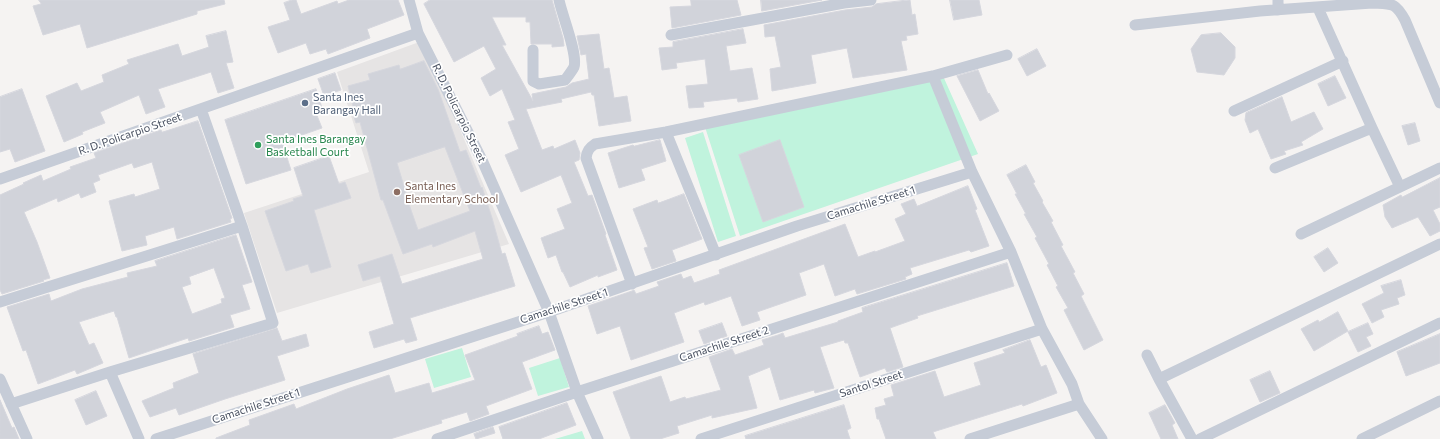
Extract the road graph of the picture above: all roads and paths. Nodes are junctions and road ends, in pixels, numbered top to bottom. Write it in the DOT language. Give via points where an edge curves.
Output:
graph roads {
  1 [pos="409,0"];
  2 [pos="559,0"];
  3 [pos="871,0"];
  4 [pos="1260,0"];
  5 [pos="844,2"];
  6 [pos="1278,5"];
  7 [pos="1318,8"];
  8 [pos="1260,12"];
  9 [pos="1135,25"];
  10 [pos="418,33"];
  11 [pos="671,35"];
  12 [pos="532,50"];
  13 [pos="1007,55"];
  14 [pos="1343,61"];
  15 [pos="933,76"];
  16 [pos="1440,103"];
  17 [pos="201,109"];
  18 [pos="1234,111"];
  19 [pos="1372,128"];
  20 [pos="666,132"];
  21 [pos="1275,168"];
  22 [pos="1440,168"];
  23 [pos="972,172"];
  24 [pos="0,179"];
  25 [pos="1400,187"];
  26 [pos="242,226"];
  27 [pos="1301,234"];
  28 [pos="1440,244"];
  29 [pos="1012,252"];
  30 [pos="716,255"];
  31 [pos="632,284"];
  32 [pos="0,302"];
  33 [pos="549,312"];
  34 [pos="1440,323"];
  35 [pos="1042,329"];
  36 [pos="1147,355"];
  37 [pos="110,372"];
  38 [pos="0,379"];
  39 [pos="1159,379"];
  40 [pos="2,392"];
  41 [pos="577,392"];
  42 [pos="1440,402"];
  43 [pos="11,404"];
  44 [pos="1079,404"];
  45 [pos="1000,435"];
  46 [pos="27,439"];
  47 [pos="139,439"];
  48 [pos="156,439"];
  49 [pos="437,439"];
  50 [pos="598,439"];
  51 [pos="701,439"];
  52 [pos="970,439"];
  53 [pos="1102,439"];
  54 [pos="1192,439"];
  55 [pos="1200,439"];
  56 [pos="1362,439"];
  1 -- 10 [label="street, R. D. Policarpio Street"];
  2 -- 12 [label="street" via="574,52 574,66 565,80 539,84 533,81"];
  3 -- 5 [label="street"];
  4 -- 8 [label="street"];
  5 -- 11 [label="street"];
  6 -- 7 [label="street"];
  6 -- 8 [label="street"];
  7 -- 14 [label="street"];
  7 -- 16 [label="street" via="1372,3 1390,4 1398,9"];
  8 -- 9 [label="street"];
  10 -- 17 [label="street, R. D. Policarpio Street"];
  10 -- 33 [label="street, R. D. Policarpio Street" via="482,160"];
  13 -- 15 [label="street"];
  14 -- 18 [label="street"];
  14 -- 19 [label="street"];
  15 -- 20 [label="street"];
  15 -- 23 [label="street"];
  17 -- 24 [label="street, R. D. Policarpio Street"];
  17 -- 26 [label="street"];
  19 -- 21 [label="street"];
  19 -- 25 [label="street"];
  20 -- 30 [label="street"];
  20 -- 31 [label="street" via="595,144 587,152 586,158"];
  22 -- 25 [label="street"];
  23 -- 29 [label="street"];
  23 -- 30 [label="street, Camachile Street 1" via="797,226"];
  25 -- 27 [label="street"];
  26 -- 32 [label="street"];
  26 -- 37 [label="street" via="273,323"];
  28 -- 39 [label="street"];
  29 -- 35 [label="street"];
  29 -- 41 [label="street, Camachile Street 2"];
  30 -- 31 [label="street, Camachile Street 1"];
  31 -- 33 [label="street, Camachile Street 1"];
  33 -- 41 [label="street, R. D. Policarpio Street"];
  33 -- 48 [label="street, Camachile Street 1"];
  34 -- 55 [label="street"];
  35 -- 44 [label="street" via="1072,384"];
  35 -- 51 [label="street, Santol Street"];
  36 -- 39 [label="street"];
  37 -- 43 [label="street"];
  37 -- 47 [label="street"];
  38 -- 40 [label="street"];
  39 -- 54 [label="street"];
  40 -- 43 [label="street"];
  41 -- 49 [label="street, Camachile Street 2"];
  41 -- 50 [label="street, R. D. Policarpio Street"];
  42 -- 56 [label="street"];
  43 -- 46 [label="street"];
  44 -- 45 [label="street"];
  44 -- 53 [label="street"];
  45 -- 52 [label="street"];
}
